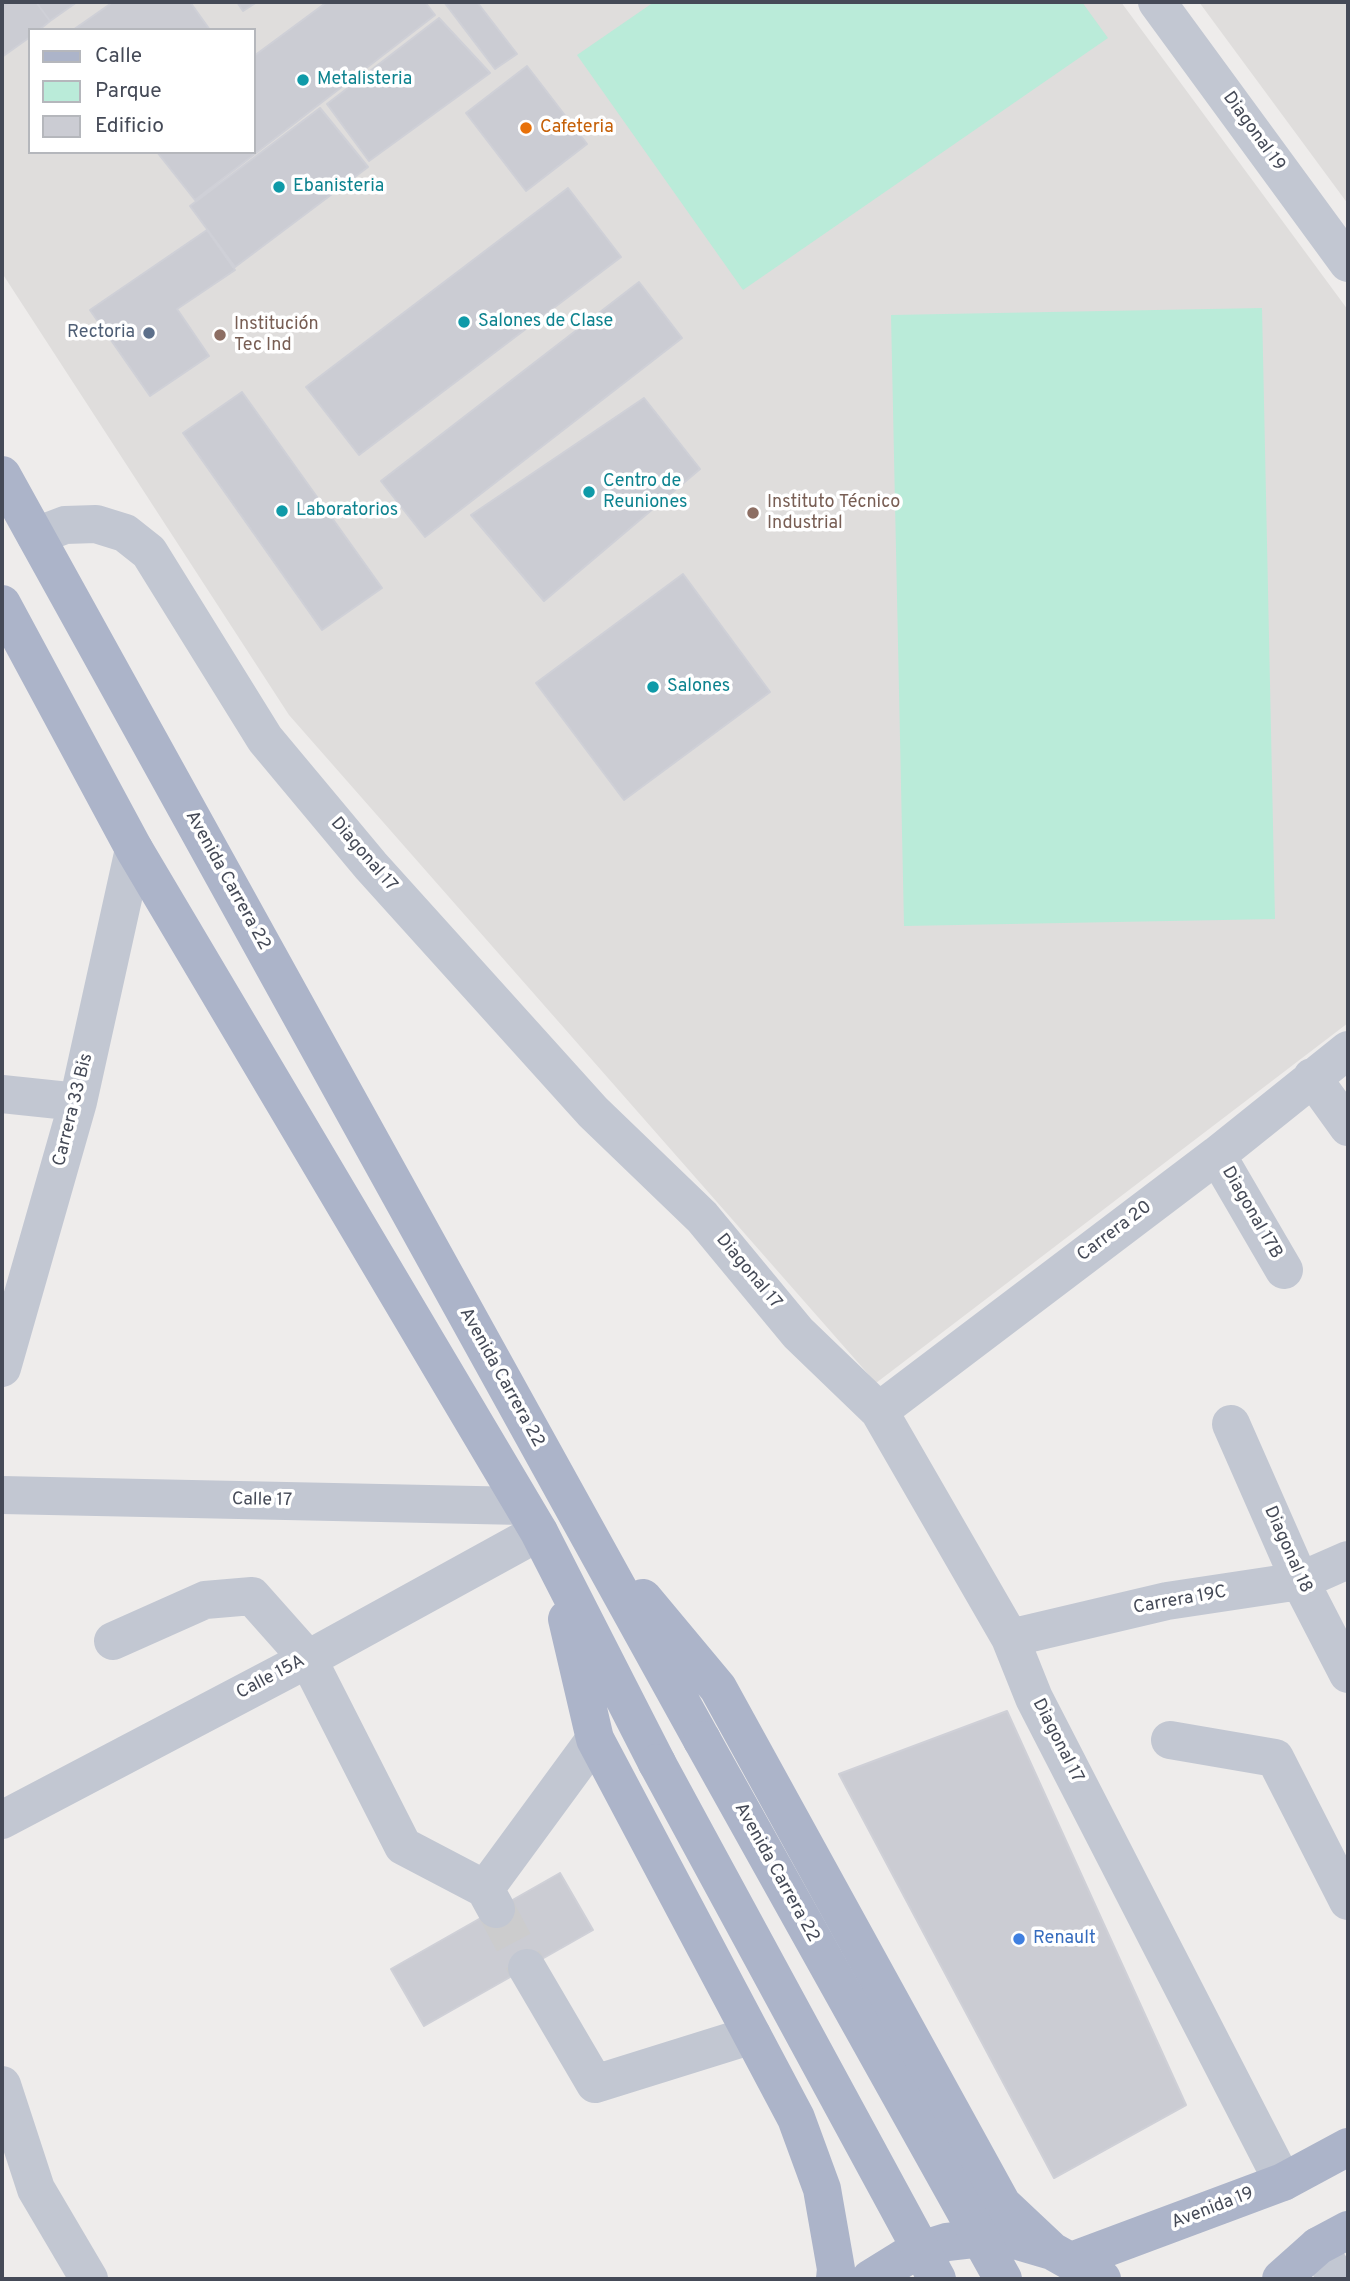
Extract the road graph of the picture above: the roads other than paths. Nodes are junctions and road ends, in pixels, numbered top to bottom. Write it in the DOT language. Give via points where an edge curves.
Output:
graph roads {
  1 [pos="1157,2"];
  2 [pos="1348,263"];
  3 [pos="2,475"];
  4 [pos="36,536"];
  5 [pos="2,604"];
  6 [pos="134,849"];
  7 [pos="1348,1050"];
  8 [pos="1312,1077"];
  9 [pos="2,1094"];
  10 [pos="78,1102"];
  11 [pos="1348,1127"];
  12 [pos="1217,1155"];
  13 [pos="1284,1270"];
  14 [pos="2,1368"];
  15 [pos="878,1411"];
  16 [pos="1231,1423"];
  17 [pos="2,1495"];
  18 [pos="587,1532"];
  19 [pos="538,1533"];
  20 [pos="1348,1560"];
  21 [pos="1300,1581"];
  22 [pos="1010,1638"];
  23 [pos="113,1640"];
  24 [pos="308,1659"];
  25 [pos="1348,1674"];
  26 [pos="595,1739"];
  27 [pos="1170,1740"];
  28 [pos="2,1820"];
  29 [pos="1348,1901"];
  30 [pos="527,1968"];
  31 [pos="752,2035"];
  32 [pos="2,2085"];
  33 [pos="1348,2147"];
  34 [pos="1283,2182"];
  35 [pos="1333,2239"];
  36 [pos="1076,2263"];
  37 [pos="89,2279"];
  38 [pos="835,2279"];
  39 [pos="870,2279"];
  40 [pos="937,2279"];
  41 [pos="1003,2279"];
  42 [pos="1281,2279"];
  43 [pos="1337,2279"];
  1 -- 2 [label="street, Diagonal 19"];
  3 -- 4 [label="main road, Avenida Carrera 22"];
  4 -- 15 [label="street, Diagonal 17" via="65,525 96,524 125,533 149,552 265,739 371,866 593,1112 702,1217 798,1333"];
  4 -- 18 [label="main road, Avenida Carrera 22"];
  5 -- 6 [label="main road"];
  6 -- 10 [label="street, Carrera 33 Bis"];
  6 -- 19 [label="main road"];
  7 -- 8 [label="street, Carrera 20"];
  8 -- 11 [label="street"];
  8 -- 12 [label="street, Carrera 20"];
  9 -- 10 [label="street"];
  10 -- 14 [label="street, Carrera 33 Bis"];
  12 -- 13 [label="street, Diagonal 17B"];
  12 -- 15 [label="street, Carrera 20"];
  15 -- 22 [label="street, Diagonal 17"];
  16 -- 21 [label="street, Diagonal 18"];
  17 -- 19 [label="street, Calle 17"];
  18 -- 36 [label="main road" via="718,1688 1002,2204"];
  18 -- 41 [label="main road, Avenida Carrera 22, bridge"];
  19 -- 24 [label="street, Calle 15A"];
  19 -- 26 [label="main road"];
  19 -- 40 [label="main road, bridge" via="657,1763"];
  20 -- 21 [label="street, Carrera 19C"];
  21 -- 22 [label="street, Carrera 19C" via="1167,1601"];
  21 -- 25 [label="street, Diagonal 18"];
  22 -- 34 [label="street, Diagonal 17" via="1034,1698"];
  23 -- 24 [label="street" via="205,1600 252,1596"];
  24 -- 26 [label="street" via="403,1846 490,1899"];
  24 -- 28 [label="street, Calle 15A"];
  26 -- 31 [label="main road"];
  27 -- 29 [label="street" via="1275,1758"];
  30 -- 31 [label="street" via="595,2084"];
  31 -- 38 [label="main road" via="796,2118 822,2189"];
  32 -- 37 [label="street" via="36,2189"];
  33 -- 34 [label="main road, Avenida 19"];
  34 -- 36 [label="main road, Avenida 19"];
  35 -- 42 [label="main road"];
  35 -- 43 [label="street"];
  36 -- 39 [label="main road" via="1018,2241 982,2238 912,2253"];
}
